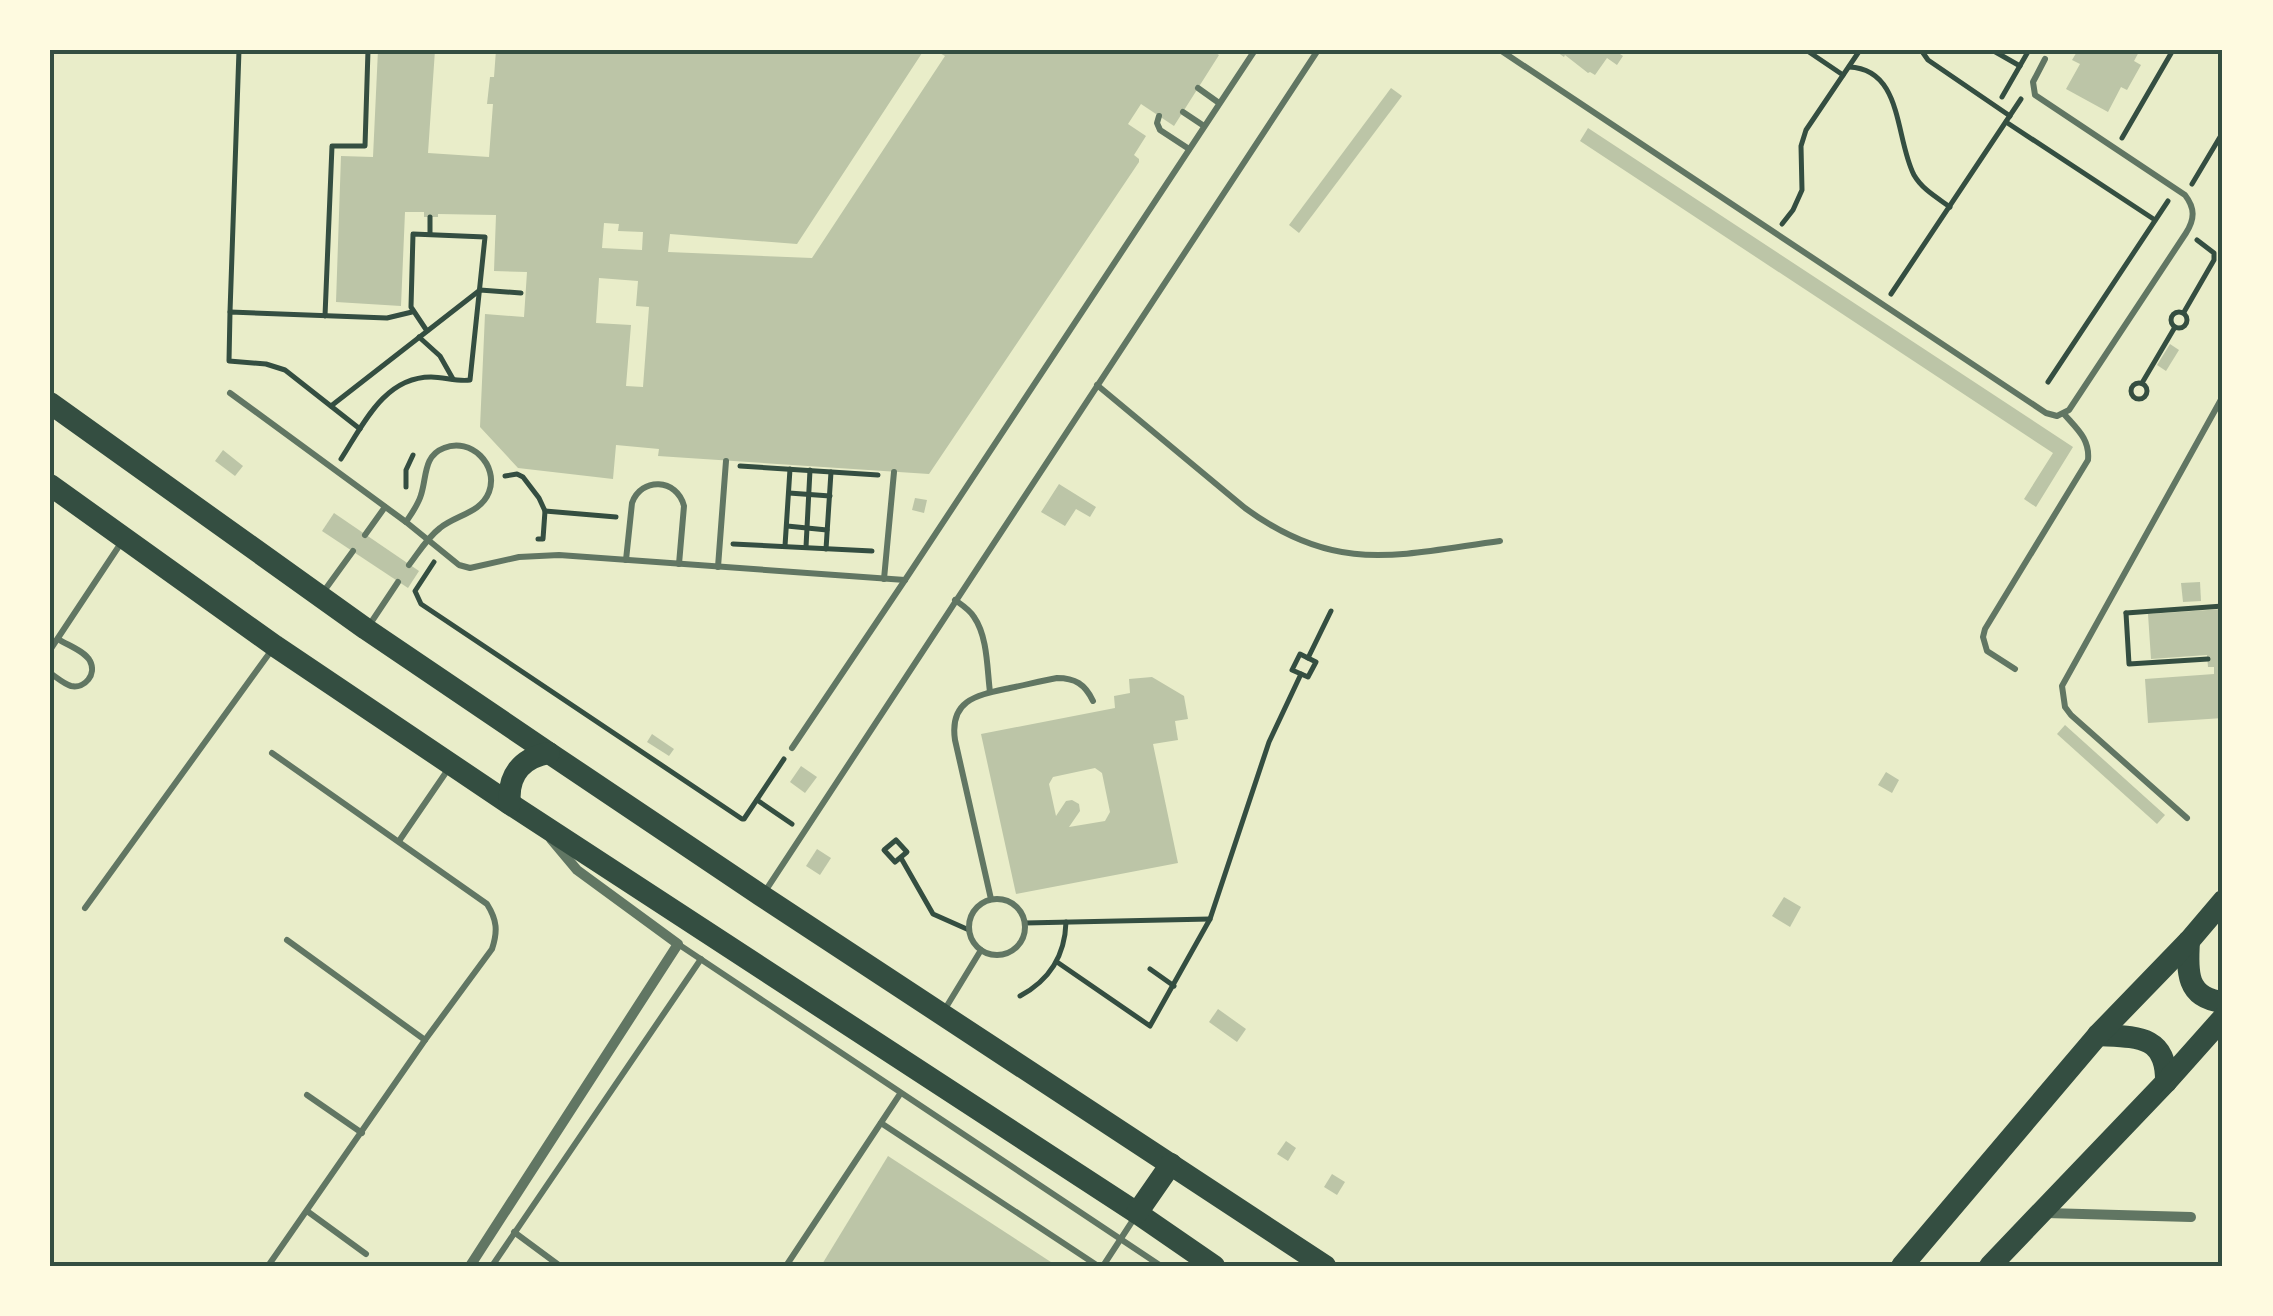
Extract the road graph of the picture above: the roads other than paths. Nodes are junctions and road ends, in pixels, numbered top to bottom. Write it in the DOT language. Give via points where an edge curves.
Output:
graph roads {
  1 [pos="1254,50"];
  2 [pos="1318,50"];
  3 [pos="1500,50"];
  4 [pos="2046,58"];
  5 [pos="1198,88"];
  6 [pos="1220,103"];
  7 [pos="1183,112"];
  8 [pos="1159,116"];
  9 [pos="1204,126"];
  10 [pos="1189,149"];
  11 [pos="1097,385"];
  12 [pos="230,393"];
  13 [pos="50,403"];
  14 [pos="2222,403"];
  15 [pos="2064,414"];
  16 [pos="726,461"];
  17 [pos="894,472"];
  18 [pos="50,485"];
  19 [pos="385,507"];
  20 [pos="406,522"];
  21 [pos="365,534"];
  22 [pos="125,538"];
  23 [pos="427,540"];
  24 [pos="1500,541"];
  25 [pos="353,552"];
  26 [pos="626,560"];
  27 [pos="409,564"];
  28 [pos="679,564"];
  29 [pos="718,566"];
  30 [pos="884,578"];
  31 [pos="905,580"];
  32 [pos="398,582"];
  33 [pos="321,596"];
  34 [pos="955,600"];
  35 [pos="366,629"];
  36 [pos="58,639"];
  37 [pos="275,646"];
  38 [pos="50,650"];
  39 [pos="2015,669"];
  40 [pos="50,673"];
  41 [pos="990,692"];
  42 [pos="1093,701"];
  43 [pos="792,748"];
  44 [pos="272,753"];
  45 [pos="549,753"];
  46 [pos="452,765"];
  47 [pos="510,804"];
  48 [pos="2188,818"];
  49 [pos="543,825"];
  50 [pos="399,841"];
  51 [pos="762,896"];
  52 [pos="991,899"];
  53 [pos="2223,902"];
  54 [pos="85,908"];
  55 [pos="287,940"];
  56 [pos="2189,941"];
  57 [pos="678,944"];
  58 [pos="982,950"];
  59 [pos="701,960"];
  60 [pos="2223,1002"];
  61 [pos="942,1014"];
  62 [pos="2223,1018"];
  63 [pos="2098,1035"];
  64 [pos="425,1040"];
  65 [pos="2166,1082"];
  66 [pos="900,1094"];
  67 [pos="307,1095"];
  68 [pos="881,1123"];
  69 [pos="362,1133"];
  70 [pos="1171,1164"];
  71 [pos="307,1212"];
  72 [pos="1137,1213"];
  73 [pos="2040,1213"];
  74 [pos="2191,1216"];
  75 [pos="514,1232"];
  76 [pos="1120,1240"];
  77 [pos="366,1254"];
  78 [pos="268,1266"];
  79 [pos="470,1266"];
  80 [pos="492,1266"];
  81 [pos="560,1266"];
  82 [pos="786,1266"];
  83 [pos="1100,1266"];
  84 [pos="1161,1266"];
  85 [pos="1214,1266"];
  86 [pos="1325,1266"];
  87 [pos="1902,1266"];
  88 [pos="1990,1266"];
  1 -- 6 [label="lane"];
  2 -- 11 [label="lane"];
  3 -- 15 [label="lane" via="2051,416"];
  4 -- 15 [label="lane" via="2033,89 2040,100 2185,195 2193,211 2186,233"];
  5 -- 6 [label="lane"];
  6 -- 9 [label="lane"];
  7 -- 9 [label="lane"];
  8 -- 10 [label="lane" via="1160,130"];
  9 -- 10 [label="lane"];
  10 -- 31 [label="lane"];
  11 -- 24 [label="lane" via="1291,538 1367,556"];
  11 -- 34 [label="lane"];
  12 -- 19 [label="lane"];
  13 -- 33 [label="main road"];
  14 -- 48 [label="lane" via="2062,686 2065,707"];
  15 -- 39 [label="lane" via="2085,438 2088,460 1983,637 1987,651"];
  16 -- 29 [label="lane"];
  17 -- 30 [label="lane"];
  18 -- 22 [label="main road"];
  19 -- 20 [label="lane"];
  19 -- 21 [label="lane"];
  20 -- 23 [label="lane"];
  20 -- 23 [label="lane" via="436,453 455,445 476,450 490,469 489,493"];
  22 -- 36 [label="lane"];
  22 -- 37 [label="main road"];
  23 -- 26 [label="lane" via="470,568 539,555"];
  23 -- 27 [label="lane"];
  25 -- 33 [label="lane"];
  26 -- 28 [label="lane"];
  26 -- 28 [label="lane" via="635,495 648,485 666,486 682,496 684,506"];
  28 -- 29 [label="lane"];
  29 -- 30 [label="lane"];
  30 -- 31 [label="lane"];
  31 -- 43 [label="lane"];
  32 -- 35 [label="lane"];
  33 -- 35 [label="main road"];
  34 -- 41 [label="lane" via="981,631"];
  34 -- 51 [label="lane"];
  35 -- 45 [label="main road"];
  36 -- 38 [label="lane"];
  36 -- 40 [label="lane" via="89,657 93,667 82,685"];
  37 -- 46 [label="main road"];
  37 -- 54 [label="lane"];
  41 -- 42 [label="lane" via="1068,678 1080,682"];
  41 -- 52 [label="lane" via="966,702 954,732"];
  44 -- 50 [label="lane"];
  45 -- 47 [label="main road" via="518,769"];
  45 -- 51 [label="main road"];
  46 -- 47 [label="main road"];
  46 -- 50 [label="lane"];
  47 -- 49 [label="main road"];
  49 -- 57 [label="street" via="578,870"];
  49 -- 72 [label="main road"];
  50 -- 64 [label="lane" via="488,904 496,918 492,948"];
  51 -- 61 [label="main road"];
  52 -- 58 [label="lane" via="976,907 969,922"];
  52 -- 58 [label="lane" via="1016,905 1024,933 1012,951"];
  53 -- 56 [label="main road"];
  55 -- 64 [label="lane"];
  56 -- 60 [label="main road" via="2192,984"];
  56 -- 63 [label="main road"];
  57 -- 59 [label="lane"];
  57 -- 79 [label="street"];
  58 -- 61 [label="lane"];
  59 -- 66 [label="lane"];
  59 -- 75 [label="lane"];
  61 -- 70 [label="main road"];
  62 -- 65 [label="main road"];
  63 -- 65 [label="main road" via="2152,1044 2165,1062"];
  63 -- 87 [label="main road"];
  64 -- 69 [label="lane"];
  65 -- 73 [label="main road"];
  66 -- 68 [label="lane"];
  66 -- 76 [label="lane"];
  67 -- 69 [label="lane"];
  68 -- 82 [label="lane"];
  68 -- 83 [label="lane"];
  69 -- 71 [label="lane"];
  70 -- 72 [label="main road"];
  70 -- 86 [label="main road"];
  71 -- 77 [label="lane"];
  71 -- 78 [label="lane"];
  72 -- 76 [label="lane"];
  72 -- 85 [label="main road"];
  73 -- 74 [label="street"];
  73 -- 88 [label="main road"];
  75 -- 80 [label="lane"];
  75 -- 81 [label="lane"];
  76 -- 83 [label="lane"];
  76 -- 84 [label="lane"];
}
